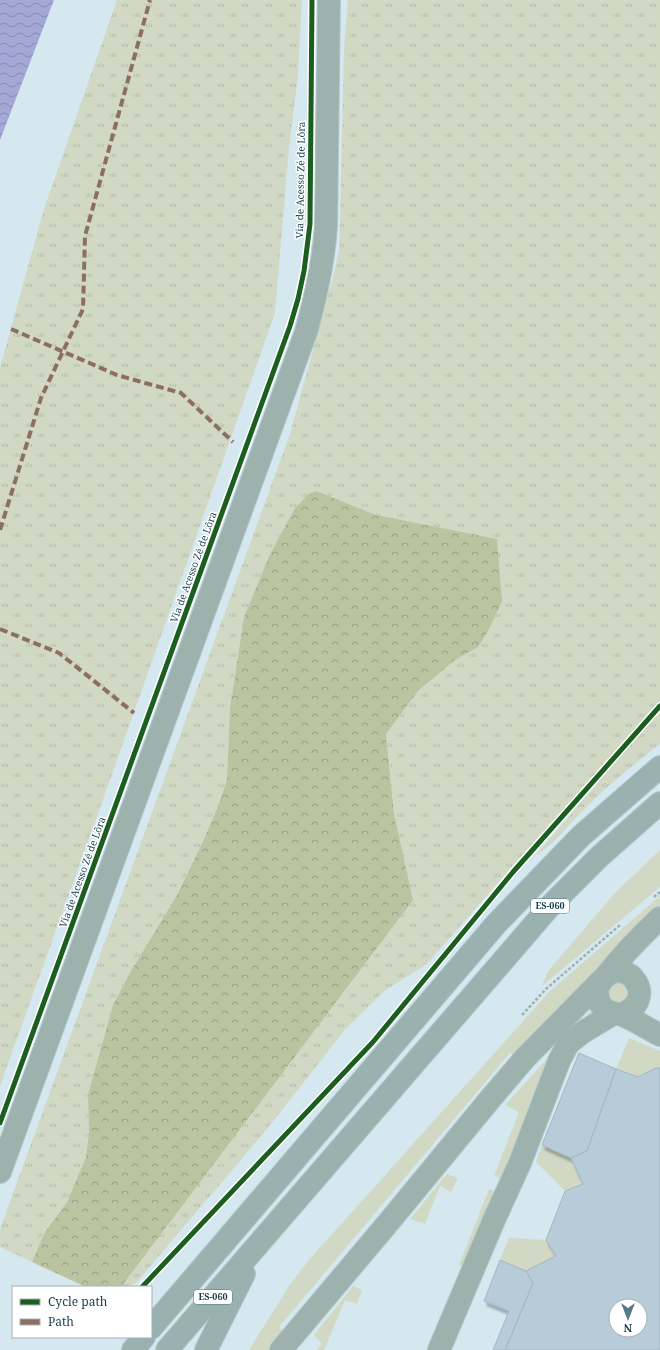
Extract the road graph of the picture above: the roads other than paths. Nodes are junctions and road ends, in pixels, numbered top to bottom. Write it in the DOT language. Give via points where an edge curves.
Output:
graph roads {
  1 [pos="329,0"];
  2 [pos="660,767"];
  3 [pos="660,803"];
  4 [pos="654,910"];
  5 [pos="604,978"];
  6 [pos="617,1014"];
  7 [pos="660,1035"];
  8 [pos="0,1172"];
  9 [pos="258,1244"];
  10 [pos="152,1327"];
  11 [pos="143,1338"];
  12 [pos="133,1350"];
  13 [pos="167,1350"];
  14 [pos="206,1350"];
  15 [pos="281,1350"];
  16 [pos="439,1350"];
  1 -- 8 [label="street" via="326,225 323,262 314,303"];
  2 -- 10 [label="main road, ES-060" via="581,836 497,923"];
  3 -- 9 [label="main road, ES-060" via="598,858 551,905"];
  4 -- 5 [label="street" via="642,934"];
  5 -- 6 [label="street" via="598,988 600,1004 606,1010"];
  5 -- 6 [label="street" via="615,972 624,972 632,976 640,990 636,1006 629,1012"];
  5 -- 15 [label="street" via="526,1057"];
  6 -- 7 [label="street"];
  6 -- 16 [label="street" via="583,1032 568,1044 559,1060 520,1163"];
  9 -- 13 [label="main road, ES-060"];
  9 -- 14 [label="main road"];
  11 -- 12 [label="main road"];
}
